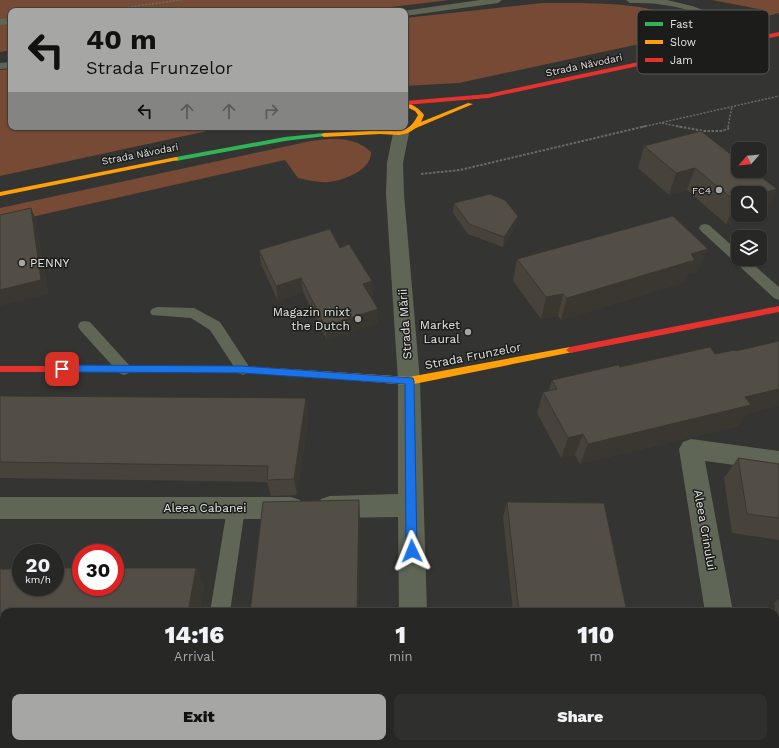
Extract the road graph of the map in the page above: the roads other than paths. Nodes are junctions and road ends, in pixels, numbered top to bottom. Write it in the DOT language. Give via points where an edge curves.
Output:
graph roads {
  1 [pos="498,0"];
  2 [pos="630,0"];
  3 [pos="697,10"];
  4 [pos="408,13"];
  5 [pos="779,34"];
  6 [pos="769,36"];
  7 [pos="637,65"];
  8 [pos="488,96"];
  9 [pos="408,103"];
  10 [pos="408,105"];
  11 [pos="409,129"];
  12 [pos="310,130"];
  13 [pos="375,130"];
  14 [pos="399,130"];
  15 [pos="379,132"];
  16 [pos="285,139"];
  17 [pos="0,194"];
  18 [pos="705,228"];
  19 [pos="731,251"];
  20 [pos="748,266"];
  21 [pos="779,295"];
  22 [pos="779,309"];
  23 [pos="157,312"];
  24 [pos="85,326"];
  25 [pos="0,369"];
  26 [pos="124,369"];
  27 [pos="242,369"];
  28 [pos="409,381"];
  29 [pos="779,460"];
  30 [pos="410,505"];
  31 [pos="0,508"];
  32 [pos="236,509"];
  33 [pos="221,608"];
  34 [pos="413,608"];
  35 [pos="718,608"];
  1 -- 4 [label="lane"];
  2 -- 3 [label="lane" via="665,2"];
  5 -- 6 [label="main road, Strada Năvodari"];
  7 -- 8 [label="main road, Strada Năvodari"];
  8 -- 9 [label="main road"];
  8 -- 11 [label="main road"];
  10 -- 11 [label="main road" via="421,115 420,121"];
  11 -- 28 [label="street, Strada Mării" via="395,163 394,177"];
  12 -- 16 [label="main road"];
  13 -- 15 [label="main road"];
  14 -- 15 [label="main road"];
  15 -- 16 [label="main road"];
  16 -- 17 [label="main road, Strada Năvodari"];
  18 -- 19 [label="lane"];
  20 -- 21 [label="lane"];
  22 -- 28 [label="main road, Strada Frunzelor"];
  23 -- 27 [label="lane" via="194,313 215,326"];
  24 -- 26 [label="lane"];
  25 -- 26 [label="main road, Strada Frunzelor"];
  26 -- 27 [label="main road, Strada Frunzelor"];
  27 -- 28 [label="main road, Strada Frunzelor"];
  28 -- 30 [label="street, Strada Mării"];
  29 -- 35 [label="street, Aleea Crinului" via="691,449"];
  30 -- 32 [label="street, Aleea Cabanei"];
  30 -- 34 [label="street, Strada Mării"];
  31 -- 32 [label="street, Aleea Cabanei"];
  32 -- 33 [label="lane"];
}
